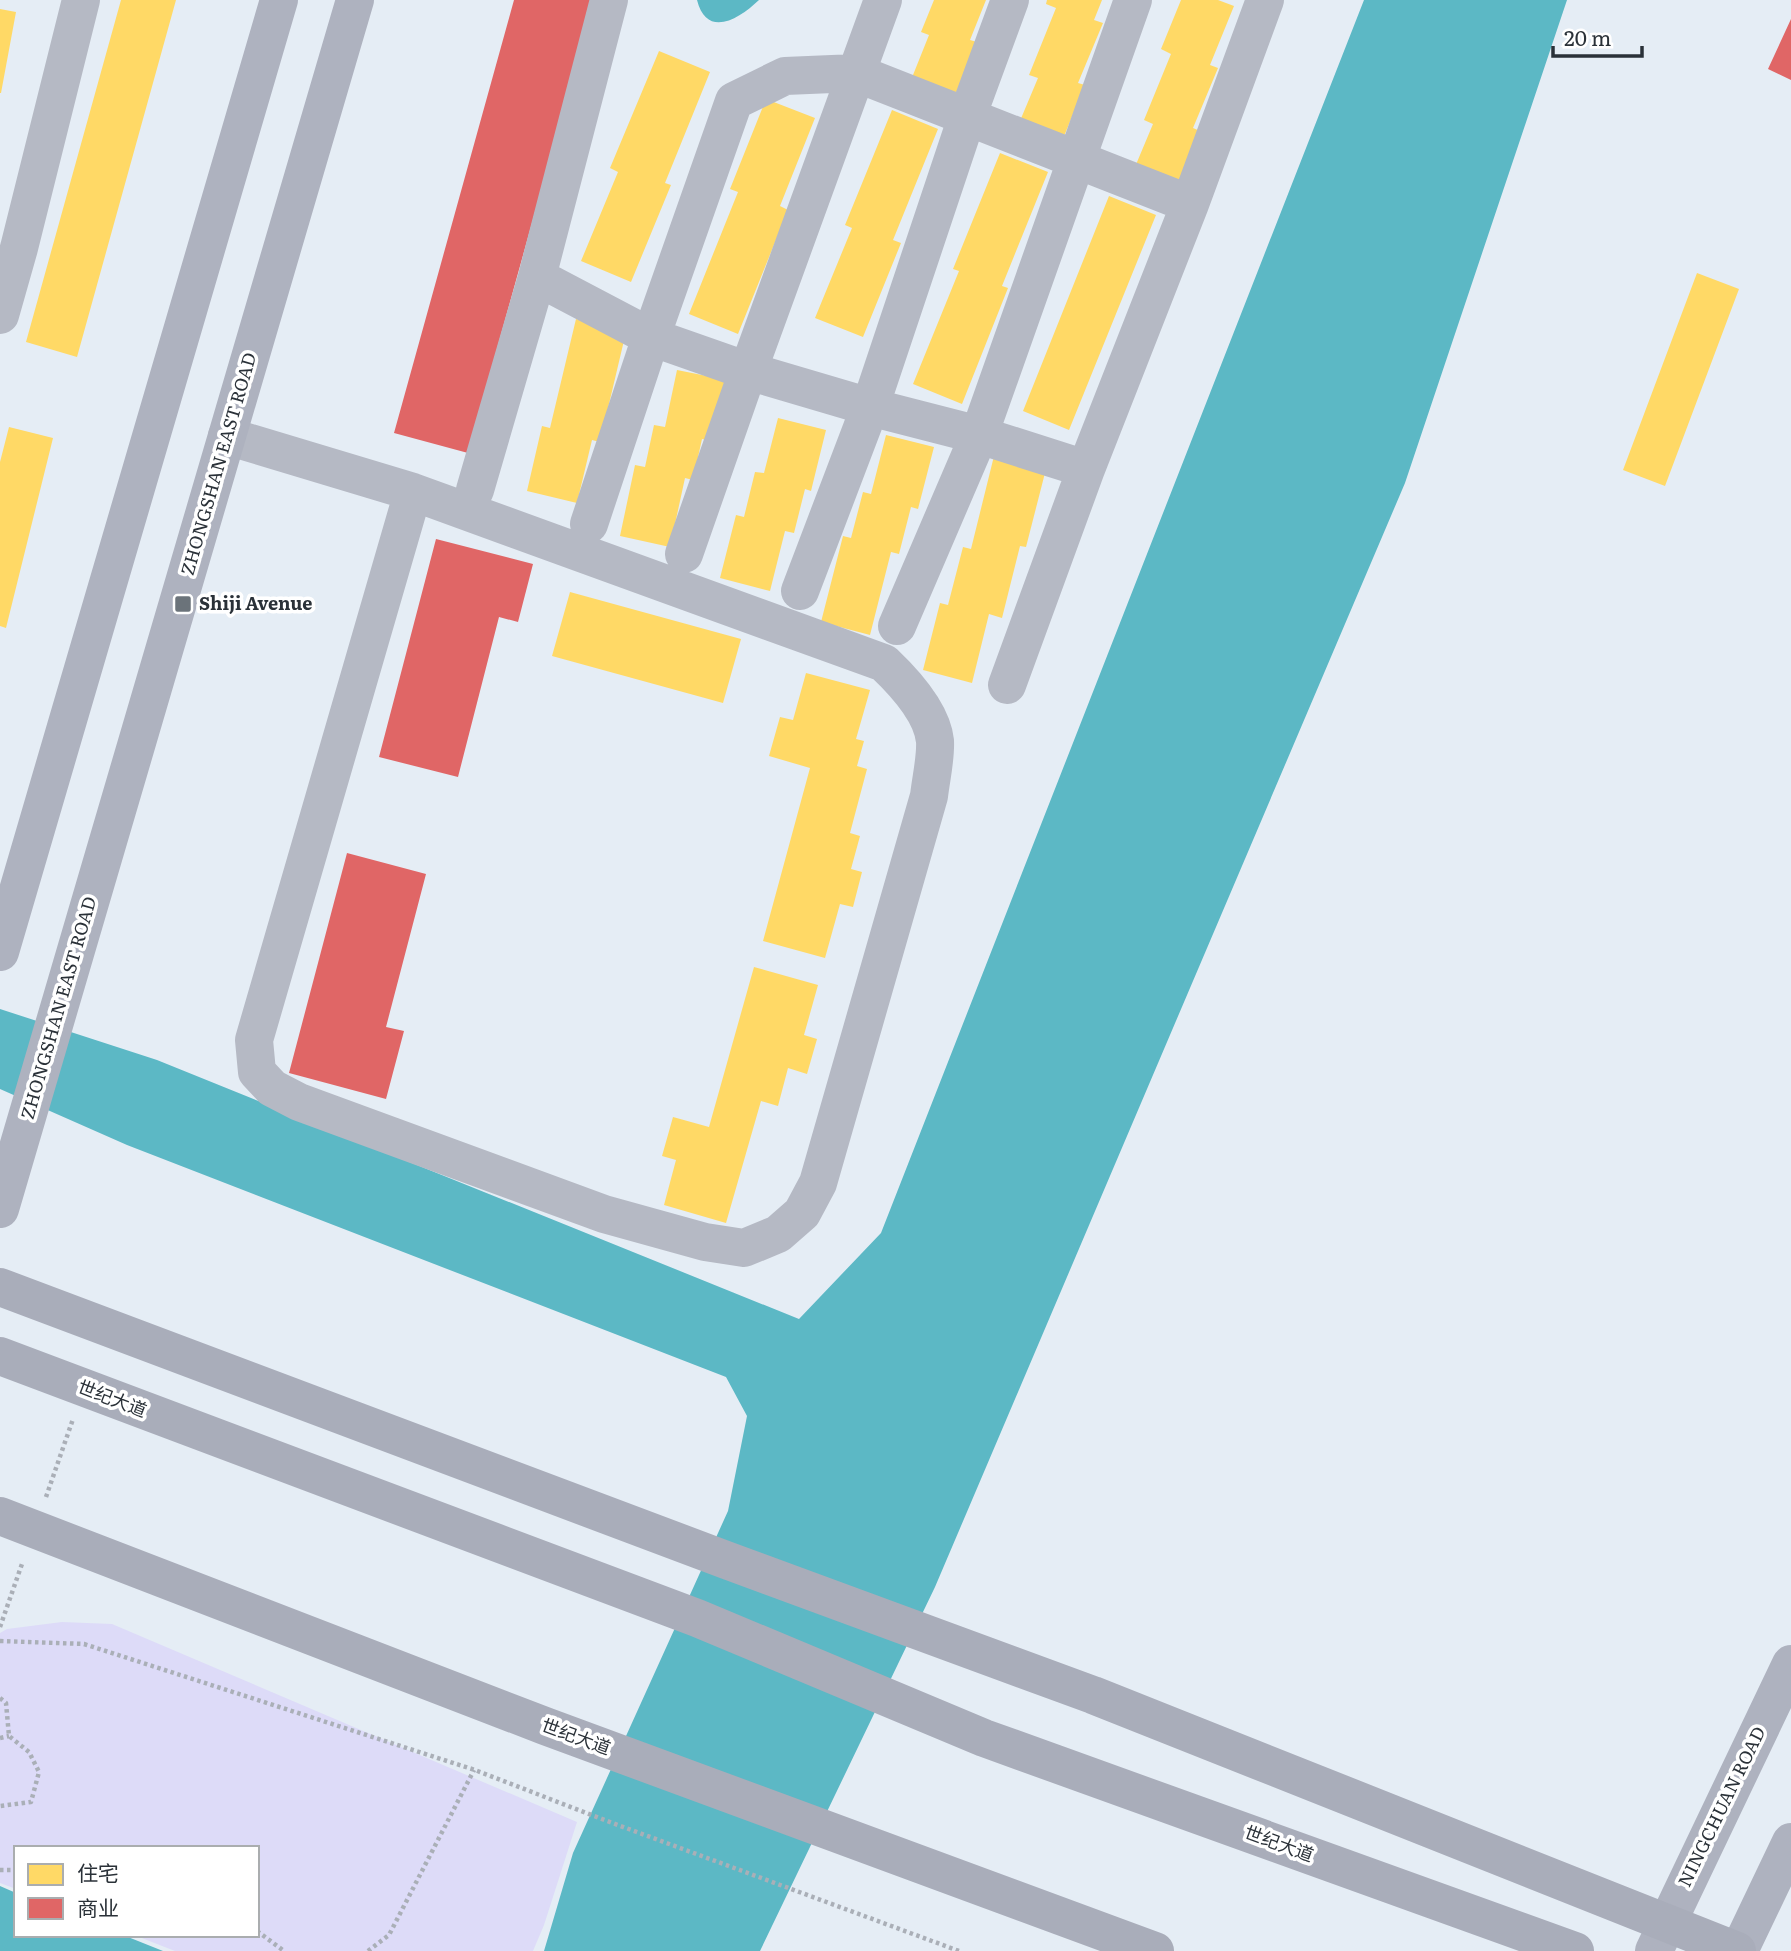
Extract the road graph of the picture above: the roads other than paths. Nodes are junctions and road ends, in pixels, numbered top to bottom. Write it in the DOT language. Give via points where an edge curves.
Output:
graph roads {
  1 [pos="81,0"];
  2 [pos="279,0"];
  3 [pos="355,0"];
  4 [pos="609,0"];
  5 [pos="883,0"];
  6 [pos="1010,0"];
  7 [pos="1133,0"];
  8 [pos="1263,1"];
  9 [pos="856,73"];
  10 [pos="967,117"];
  11 [pos="1076,160"];
  12 [pos="1189,204"];
  13 [pos="9,246"];
  14 [pos="537,277"];
  15 [pos="0,315"];
  16 [pos="651,337"];
  17 [pos="748,371"];
  18 [pos="870,407"];
  19 [pos="979,435"];
  20 [pos="227,436"];
  21 [pos="1087,468"];
  22 [pos="475,490"];
  23 [pos="413,492"];
  24 [pos="589,524"];
  25 [pos="684,554"];
  26 [pos="800,591"];
  27 [pos="897,626"];
  28 [pos="1007,685"];
  29 [pos="0,952"];
  30 [pos="0,1209"];
  31 [pos="0,1287"];
  32 [pos="0,1356"];
  33 [pos="17,1522"];
  34 [pos="1791,1664"];
  35 [pos="1791,1842"];
  36 [pos="1660,1937"];
  37 [pos="1155,1951"];
  38 [pos="1575,1951"];
  39 [pos="1738,1951"];
  1 -- 13 [label="lane"];
  2 -- 29 [label="main road"];
  3 -- 20 [label="main road, ZHONGSHAN EAST ROAD"];
  4 -- 14 [label="lane"];
  5 -- 9 [label="lane"];
  6 -- 10 [label="lane"];
  7 -- 11 [label="lane"];
  8 -- 12 [label="lane"];
  9 -- 10 [label="lane"];
  9 -- 16 [label="lane" via="785,76 734,101"];
  9 -- 17 [label="lane"];
  10 -- 11 [label="lane"];
  10 -- 18 [label="lane"];
  11 -- 12 [label="lane"];
  11 -- 19 [label="lane"];
  12 -- 21 [label="lane"];
  13 -- 15 [label="lane"];
  14 -- 16 [label="lane"];
  14 -- 22 [label="lane"];
  16 -- 17 [label="lane"];
  16 -- 24 [label="lane"];
  17 -- 18 [label="lane"];
  17 -- 25 [label="lane"];
  18 -- 19 [label="lane"];
  18 -- 26 [label="lane"];
  19 -- 21 [label="lane"];
  19 -- 27 [label="lane"];
  20 -- 23 [label="lane"];
  20 -- 30 [label="main road, ZHONGSHAN EAST ROAD"];
  21 -- 28 [label="lane"];
  23 -- 23 [label="lane" via="254,1040 257,1072 272,1088 299,1102 604,1214 744,1248 778,1234 802,1213 818,1184 929,796 935,741 930,720 884,663"];
  31 -- 36 [label="highway" via="1093,1695"];
  32 -- 38 [label="highway, 世纪大道" via="697,1618 984,1738"];
  33 -- 37 [label="highway, 世纪大道" via="642,1762"];
  34 -- 36 [label="main road, NINGCHUAN ROAD"];
  35 -- 39 [label="main road"];
  36 -- 39 [label="highway"];
}
